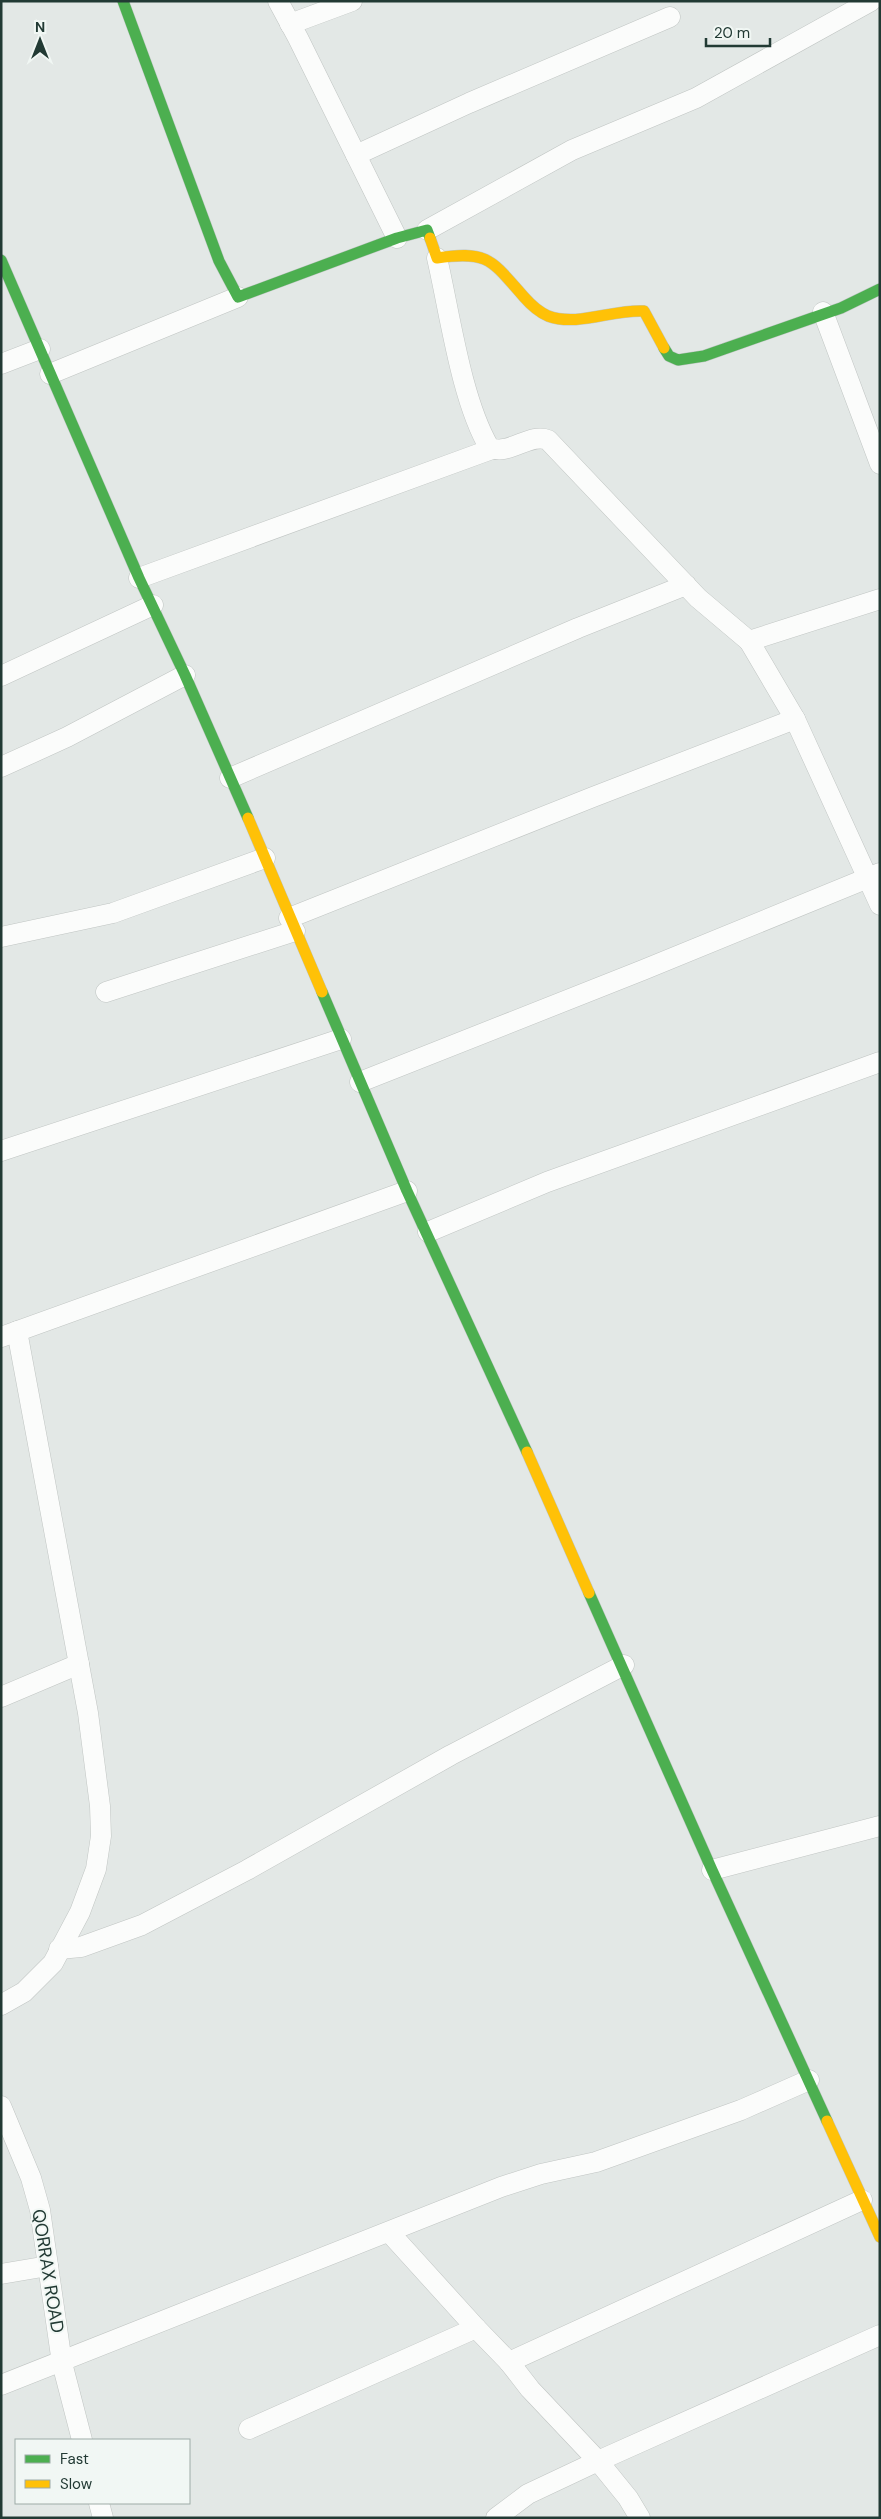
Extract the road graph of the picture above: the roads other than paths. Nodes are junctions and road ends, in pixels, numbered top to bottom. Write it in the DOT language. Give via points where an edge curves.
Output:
graph roads {
  1 [pos="123,1"];
  2 [pos="278,1"];
  3 [pos="352,1"];
  4 [pos="872,1"];
  5 [pos="878,1"];
  6 [pos="880,6"];
  7 [pos="670,17"];
  8 [pos="290,24"];
  9 [pos="356,155"];
  10 [pos="427,230"];
  11 [pos="397,238"];
  12 [pos="437,258"];
  13 [pos="1,260"];
  14 [pos="880,289"];
  15 [pos="238,296"];
  16 [pos="823,312"];
  17 [pos="40,349"];
  18 [pos="1,364"];
  19 [pos="50,374"];
  20 [pos="492,449"];
  21 [pos="880,464"];
  22 [pos="140,578"];
  23 [pos="686,585"];
  24 [pos="880,599"];
  25 [pos="153,605"];
  26 [pos="749,641"];
  27 [pos="185,675"];
  28 [pos="1,676"];
  29 [pos="795,719"];
  30 [pos="1,768"];
  31 [pos="230,778"];
  32 [pos="265,858"];
  33 [pos="874,875"];
  34 [pos="880,905"];
  35 [pos="292,925"];
  36 [pos="1,937"];
  37 [pos="106,992"];
  38 [pos="341,1039"];
  39 [pos="880,1062"];
  40 [pos="360,1082"];
  41 [pos="1,1151"];
  42 [pos="407,1191"];
  43 [pos="428,1232"];
  44 [pos="9,1334"];
  45 [pos="79,1664"];
  46 [pos="624,1665"];
  47 [pos="1,1697"];
  48 [pos="880,1826"];
  49 [pos="712,1870"];
  50 [pos="59,1949"];
  51 [pos="1,2005"];
  52 [pos="809,2080"];
  53 [pos="1,2106"];
  54 [pos="862,2200"];
  55 [pos="389,2232"];
  56 [pos="880,2237"];
  57 [pos="48,2266"];
  58 [pos="1,2274"];
  59 [pos="476,2328"];
  60 [pos="880,2335"];
  61 [pos="509,2362"];
  62 [pos="62,2363"];
  63 [pos="1,2385"];
  64 [pos="249,2429"];
  65 [pos="82,2439"];
  66 [pos="598,2461"];
  67 [pos="99,2504"];
  68 [pos="103,2518"];
  69 [pos="496,2518"];
  70 [pos="640,2518"];
  1 -- 15 [label="main road" via="219,261"];
  2 -- 8 [label="street"];
  3 -- 8 [label="street"];
  4 -- 10 [label="street" via="696,98 572,150"];
  5 -- 6 [label="street"];
  7 -- 9 [label="street"];
  8 -- 9 [label="street"];
  9 -- 11 [label="street"];
  10 -- 11 [label="main road"];
  10 -- 12 [label="main road"];
  11 -- 15 [label="main road"];
  12 -- 16 [label="main road" via="466,254 484,258 504,274 527,300 547,315 562,319 626,310 644,311 662,346 669,356 678,360 704,356"];
  12 -- 20 [label="street" via="469,392 483,436"];
  13 -- 17 [label="main road"];
  14 -- 16 [label="main road" via="841,308"];
  15 -- 19 [label="street"];
  16 -- 21 [label="street"];
  17 -- 18 [label="street"];
  17 -- 19 [label="main road"];
  19 -- 22 [label="main road"];
  20 -- 22 [label="street"];
  20 -- 23 [label="street" via="544,438 548,440"];
  22 -- 25 [label="main road"];
  23 -- 26 [label="street"];
  23 -- 31 [label="street"];
  24 -- 26 [label="street"];
  25 -- 27 [label="main road"];
  25 -- 28 [label="street"];
  26 -- 29 [label="street"];
  27 -- 30 [label="street"];
  27 -- 31 [label="main road"];
  29 -- 33 [label="street"];
  29 -- 35 [label="street" via="602,793"];
  31 -- 32 [label="main road"];
  32 -- 35 [label="main road"];
  32 -- 36 [label="street" via="113,913"];
  33 -- 34 [label="street"];
  33 -- 40 [label="street"];
  35 -- 37 [label="street"];
  35 -- 38 [label="main road"];
  38 -- 40 [label="main road"];
  38 -- 41 [label="street"];
  39 -- 43 [label="street" via="547,1182"];
  40 -- 42 [label="main road"];
  42 -- 43 [label="main road"];
  42 -- 44 [label="street"];
  43 -- 46 [label="main road"];
  44 -- 45 [label="street"];
  45 -- 47 [label="street"];
  45 -- 50 [label="street" via="90,1722 101,1836 96,1869 80,1912"];
  46 -- 49 [label="main road"];
  46 -- 50 [label="street" via="451,1755 142,1925 81,1947"];
  48 -- 49 [label="street"];
  49 -- 52 [label="main road"];
  50 -- 51 [label="street" via="53,1963 36,1981"];
  52 -- 54 [label="main road"];
  52 -- 55 [label="street" via="742,2110 596,2162 501,2187"];
  53 -- 57 [label="street, QORRAX ROAD" via="32,2178"];
  54 -- 56 [label="main road"];
  54 -- 61 [label="street"];
  55 -- 59 [label="street"];
  55 -- 62 [label="street"];
  57 -- 58 [label="street"];
  57 -- 62 [label="street, QORRAX ROAD"];
  59 -- 61 [label="street"];
  59 -- 64 [label="street"];
  60 -- 66 [label="street"];
  61 -- 66 [label="street"];
  62 -- 63 [label="street"];
  62 -- 65 [label="street, QORRAX ROAD"];
  66 -- 69 [label="street" via="528,2494"];
  66 -- 70 [label="street"];
  67 -- 68 [label="street"];
}
